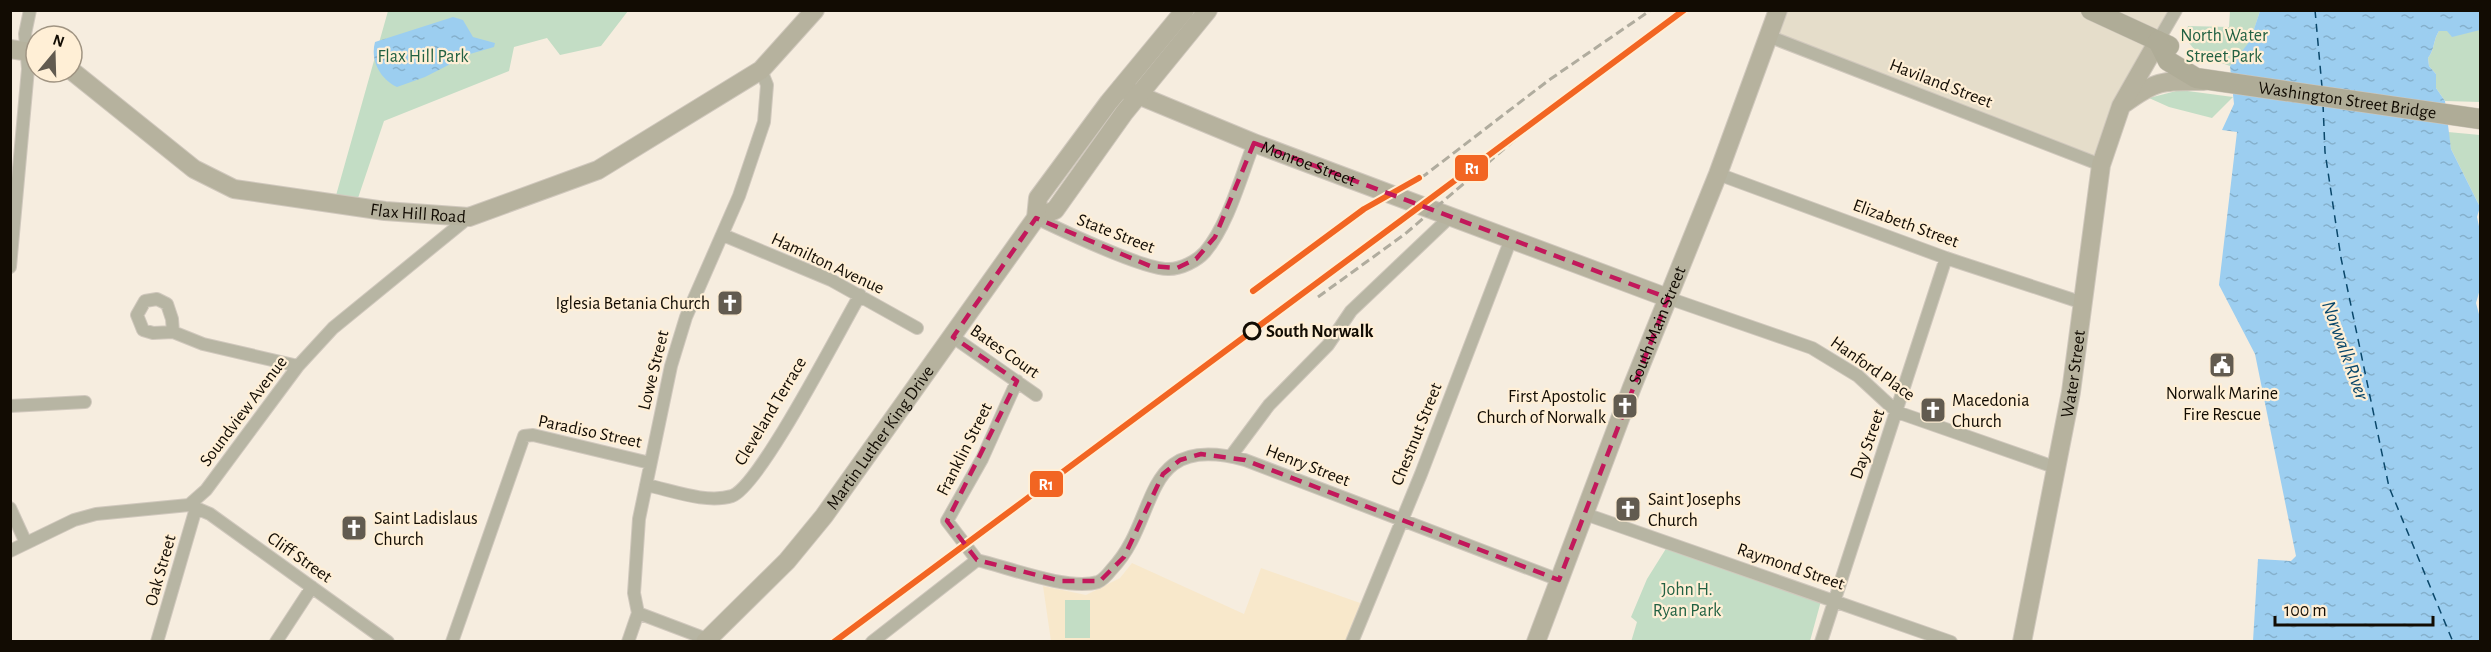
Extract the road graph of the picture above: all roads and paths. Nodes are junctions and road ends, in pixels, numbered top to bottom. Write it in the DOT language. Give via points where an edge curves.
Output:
graph roads {
  1 [pos="815,10"];
  2 [pos="1185,10"];
  3 [pos="1208,10"];
  4 [pos="1778,10"];
  5 [pos="2091,10"];
  6 [pos="2176,10"];
  7 [pos="1768,36"];
  8 [pos="2158,41"];
  9 [pos="761,70"];
  10 [pos="84,81"];
  11 [pos="2222,82"];
  12 [pos="27,84"];
  13 [pos="1121,88"];
  14 [pos="1138,96"];
  15 [pos="2121,106"];
  16 [pos="2473,119"];
  17 [pos="1254,143"];
  18 [pos="2101,165"];
  19 [pos="1718,174"];
  20 [pos="469,217"];
  21 [pos="1450,217"];
  22 [pos="1036,218"];
  23 [pos="723,235"];
  24 [pos="1510,240"];
  25 [pos="1946,258"];
  26 [pos="10,267"];
  27 [pos="860,295"];
  28 [pos="1668,298"];
  29 [pos="2083,303"];
  30 [pos="917,328"];
  31 [pos="173,332"];
  32 [pos="953,337"];
  33 [pos="298,366"];
  34 [pos="1017,381"];
  35 [pos="1036,396"];
  36 [pos="85,402"];
  37 [pos="10,406"];
  38 [pos="1897,412"];
  39 [pos="1231,456"];
  40 [pos="650,463"];
  41 [pos="2057,468"];
  42 [pos="645,485"];
  43 [pos="193,507"];
  44 [pos="10,508"];
  45 [pos="1586,514"];
  46 [pos="1400,520"];
  47 [pos="26,543"];
  48 [pos="10,551"];
  49 [pos="976,560"];
  50 [pos="1559,580"];
  51 [pos="312,587"];
  52 [pos="1834,600"];
  53 [pos="638,613"];
  54 [pos="889,636"];
  55 [pos="709,641"];
  56 [pos="158,642"];
  57 [pos="276,642"];
  58 [pos="388,642"];
  59 [pos="452,642"];
  60 [pos="628,642"];
  61 [pos="872,642"];
  62 [pos="1352,642"];
  63 [pos="1536,642"];
  64 [pos="1821,642"];
  65 [pos="1951,642"];
  66 [pos="2022,642"];
  1 -- 9 [label="main road, Flax Hill Road"];
  2 -- 13 [label="main road, Martin Luther King Drive"];
  3 -- 14 [label="main road, Martin Luther King Drive"];
  4 -- 7 [label="main road, South Main Street"];
  5 -- 8 [label="main road"];
  6 -- 8 [label="street"];
  7 -- 18 [label="street, Haviland Street"];
  7 -- 19 [label="main road, South Main Street"];
  8 -- 11 [label="main road"];
  8 -- 15 [label="main road, Water Street"];
  9 -- 20 [label="main road, Flax Hill Road" via="598,170"];
  9 -- 23 [label="street, Lowe Street" via="767,85 765,118"];
  10 -- 20 [label="main road, Flax Hill Road" via="194,169 234,189 385,211"];
  11 -- 15 [label="main road" via="2162,81 2148,86"];
  11 -- 16 [label="main road, Washington Street Bridge"];
  12 -- 26 [label="street"];
  13 -- 14 [label="main road, Monroe Street"];
  13 -- 22 [label="main road, Martin Luther King Drive" via="1038,198"];
  14 -- 17 [label="main road, Monroe Street"];
  14 -- 22 [label="main road, Martin Luther King Drive" via="1055,210"];
  15 -- 18 [label="main road, Water Street"];
  17 -- 21 [label="main road, Monroe Street"];
  17 -- 22 [label="street, State Street" via="1215,237 1196,260 1177,268 1150,266"];
  18 -- 29 [label="main road, Water Street"];
  19 -- 25 [label="street, Elizabeth Street"];
  19 -- 28 [label="main road, South Main Street"];
  20 -- 33 [label="street, Soundview Avenue" via="349,313"];
  21 -- 24 [label="main road, Monroe Street"];
  21 -- 39 [label="street" via="1351,311 1328,345 1269,405"];
  22 -- 32 [label="main road, Martin Luther King Drive"];
  23 -- 27 [label="street, Hamilton Avenue"];
  23 -- 40 [label="street, Lowe Street" via="680,334"];
  24 -- 28 [label="main road, Monroe Street"];
  24 -- 46 [label="street, Chestnut Street"];
  25 -- 29 [label="street, Elizabeth Street"];
  25 -- 38 [label="street, Day Street"];
  27 -- 30 [label="street, Hamilton Avenue"];
  27 -- 42 [label="street, Cleveland Terrace" via="763,464 742,490 711,498"];
  28 -- 38 [label="street, Hanford Place" via="1812,348 1858,376"];
  28 -- 45 [label="main road, South Main Street"];
  29 -- 41 [label="main road, Water Street"];
  31 -- 33 [label="street" via="203,344"];
  32 -- 34 [label="street, Bates Court"];
  32 -- 55 [label="main road, Martin Luther King Drive" via="825,516"];
  33 -- 43 [label="street, Soundview Avenue"];
  34 -- 35 [label="street, Bates Court"];
  34 -- 49 [label="street, Franklin Street" via="982,459 947,521"];
  36 -- 37 [label="street"];
  38 -- 41 [label="street, Hanford Place"];
  38 -- 52 [label="street, Day Street"];
  39 -- 46 [label="street, Henry Street"];
  39 -- 49 [label="street, Henry Street" via="1201,454 1180,460 1163,474 1149,495 1124,557 1100,581 1061,581"];
  40 -- 42 [label="street, Lowe Street"];
  40 -- 59 [label="street, Paradiso Street" via="524,436"];
  41 -- 66 [label="main road, Water Street"];
  42 -- 53 [label="street, Lowe Street" via="635,568"];
  43 -- 47 [label="street" via="96,514"];
  43 -- 51 [label="street, Cliff Street" via="210,514"];
  43 -- 56 [label="street, Oak Street"];
  44 -- 47 [label="street"];
  45 -- 50 [label="main road, South Main Street"];
  45 -- 52 [label="street, Raymond Street"];
  46 -- 50 [label="street, Henry Street"];
  46 -- 62 [label="street, Chestnut Street"];
  47 -- 48 [label="street"];
  49 -- 54 [label="street"];
  50 -- 63 [label="main road, South Main Street"];
  51 -- 57 [label="street"];
  51 -- 58 [label="street, Cliff Street"];
  52 -- 64 [label="street, Day Street"];
  52 -- 65 [label="street, Raymond Street"];
  53 -- 55 [label="street"];
  53 -- 60 [label="street"];
  54 -- 61 [label="street"];
}
